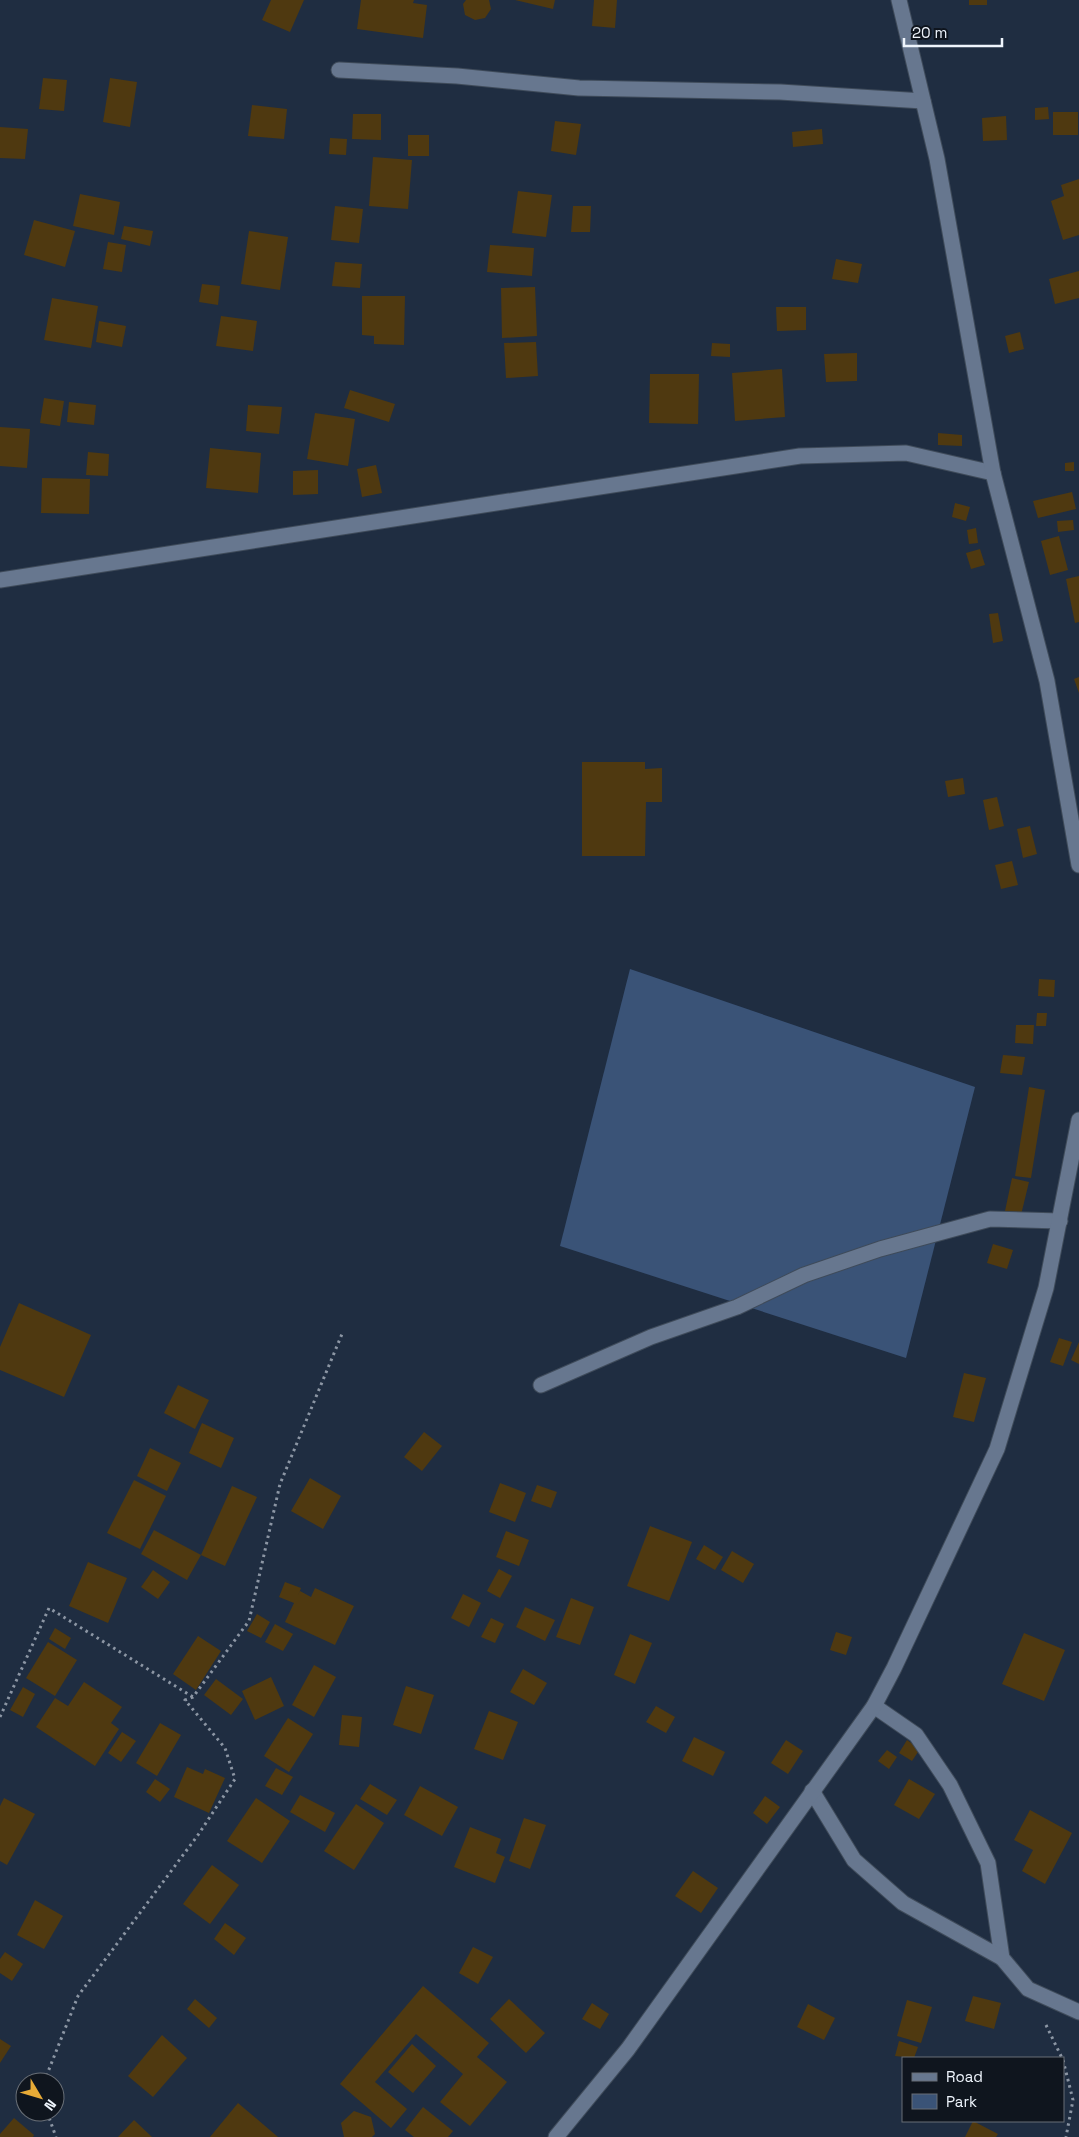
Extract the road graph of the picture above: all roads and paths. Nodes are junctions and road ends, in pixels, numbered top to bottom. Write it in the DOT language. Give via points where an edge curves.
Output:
graph roads {
  1 [pos="899,0"];
  2 [pos="339,70"];
  3 [pos="923,101"];
  4 [pos="994,473"];
  5 [pos="0,580"];
  6 [pos="1079,865"];
  7 [pos="1079,1120"];
  8 [pos="1060,1221"];
  9 [pos="342,1334"];
  10 [pos="541,1385"];
  11 [pos="193,1697"];
  12 [pos="874,1706"];
  13 [pos="0,1717"];
  14 [pos="812,1791"];
  15 [pos="1002,1958"];
  16 [pos="1079,2012"];
  17 [pos="1064,2064"];
  18 [pos="48,2072"];
  19 [pos="51,2122"];
  20 [pos="56,2137"];
  21 [pos="556,2137"];
  22 [pos="1066,2137"];
  1 -- 3 [label="street"];
  2 -- 3 [label="street" via="457,76 579,88 780,92"];
  3 -- 4 [label="street" via="937,160"];
  4 -- 5 [label="street" via="906,453 800,456"];
  4 -- 6 [label="street" via="1047,681"];
  7 -- 8 [label="street"];
  8 -- 10 [label="street" via="990,1219 880,1249 804,1275 736,1307 651,1337"];
  8 -- 12 [label="street" via="1046,1288 997,1448"];
  9 -- 11 [label="path" via="280,1484 249,1621"];
  11 -- 13 [label="path" via="49,1608"];
  11 -- 18 [label="path" via="184,1700 225,1748 235,1779 198,1836 78,1996"];
  12 -- 14 [label="street"];
  12 -- 15 [label="street" via="916,1735 950,1785 988,1863"];
  14 -- 15 [label="street" via="854,1860 902,1903"];
  14 -- 21 [label="street" via="628,2049"];
  15 -- 16 [label="street" via="1028,1989"];
  17 -- 22 [label="path" via="1073,2100"];
  19 -- 20 [label="path"];
}
